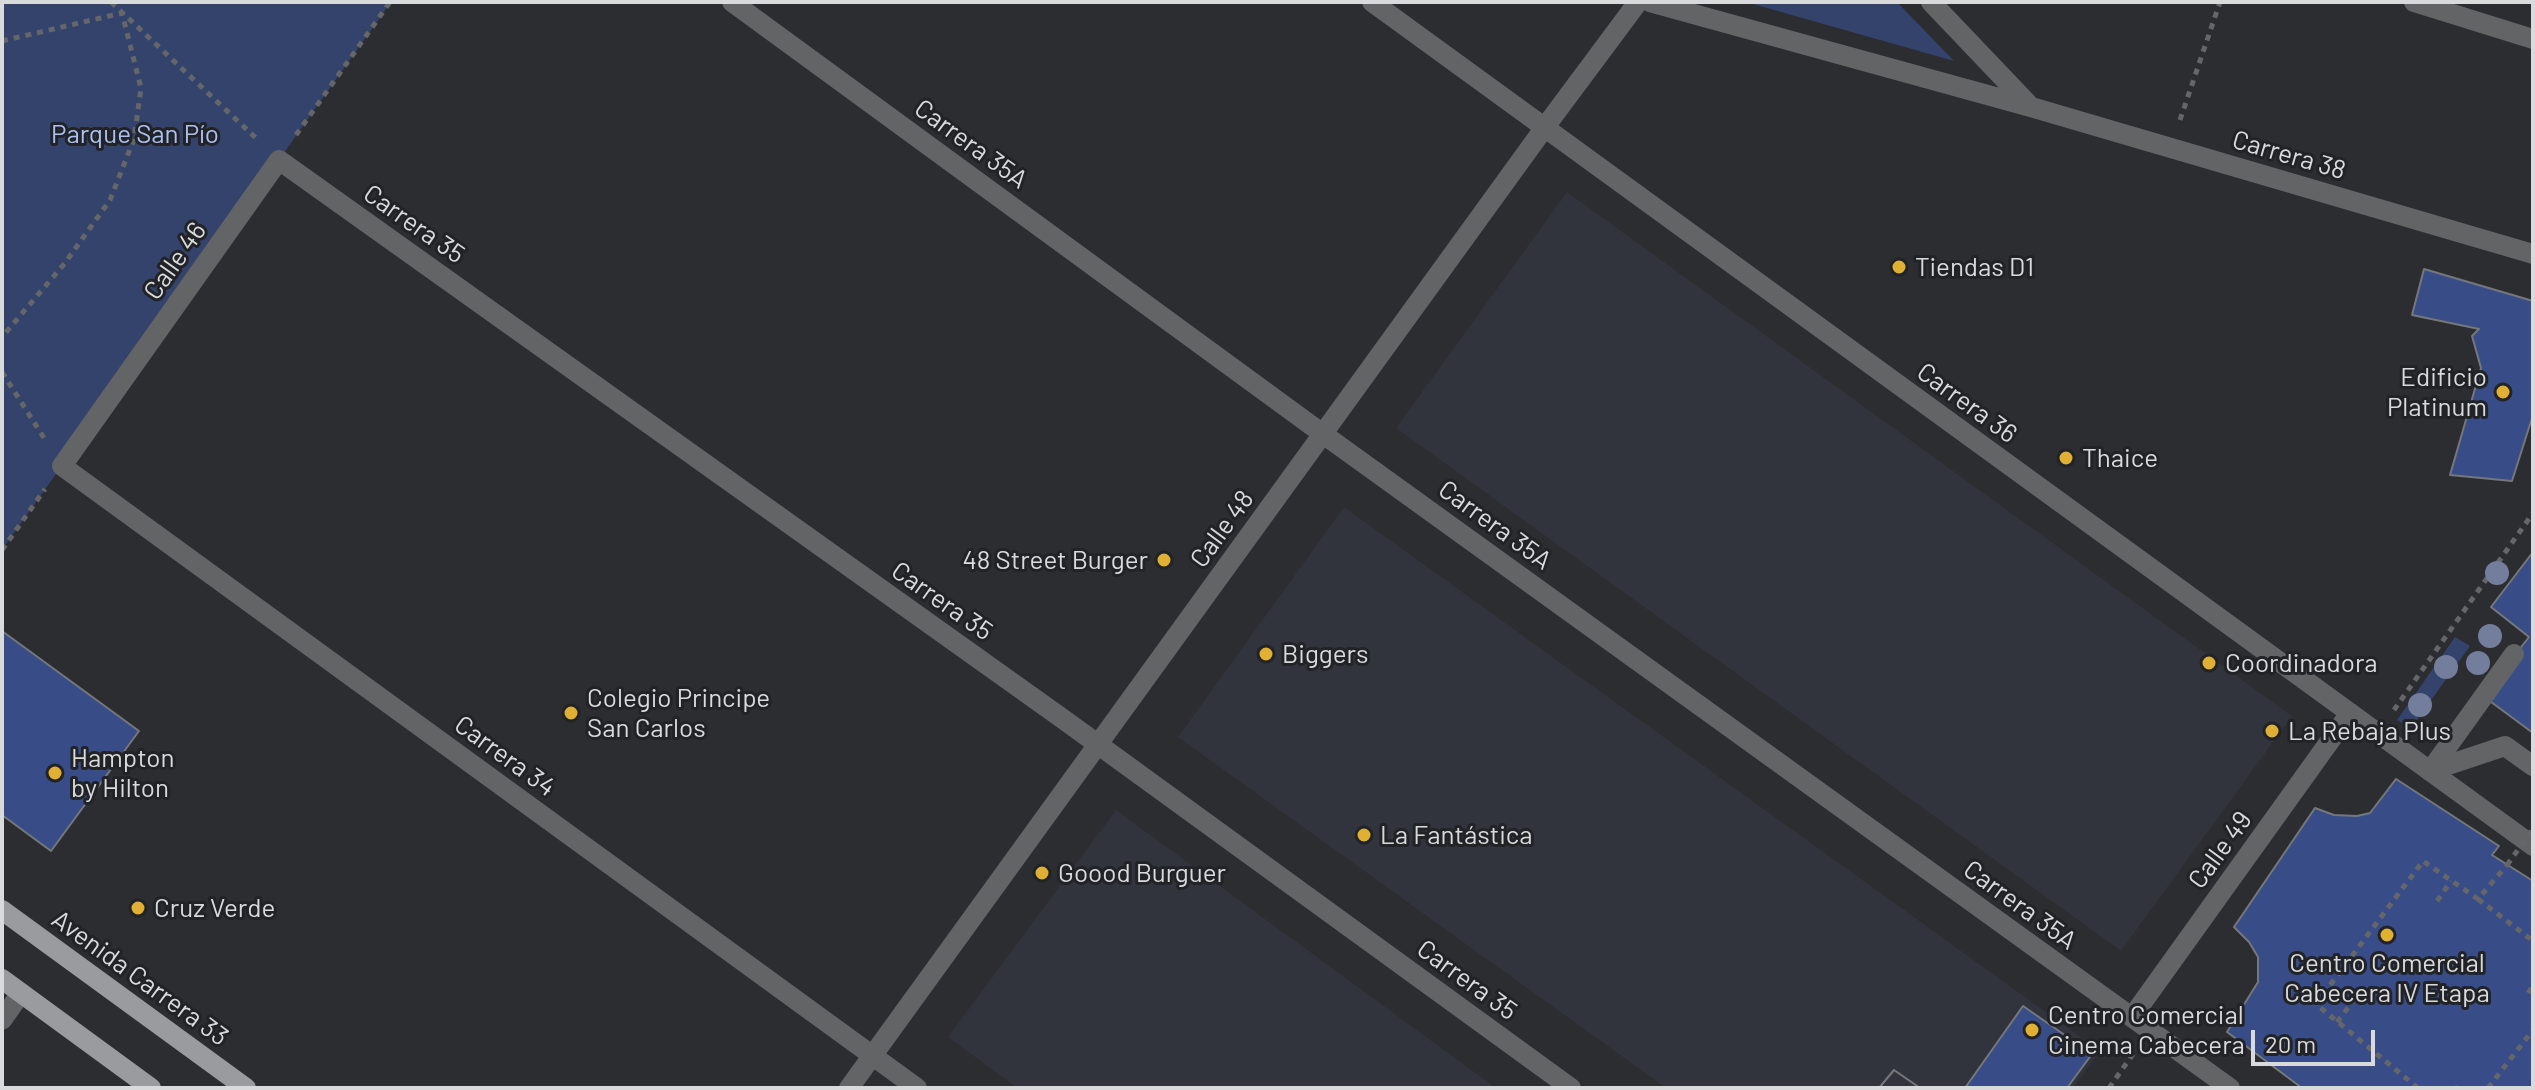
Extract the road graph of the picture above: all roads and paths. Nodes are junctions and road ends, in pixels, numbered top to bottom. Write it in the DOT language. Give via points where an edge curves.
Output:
graph roads {
  1 [pos="111,2"];
  2 [pos="390,2"];
  3 [pos="732,2"];
  4 [pos="1372,2"];
  5 [pos="1638,2"];
  6 [pos="1650,2"];
  7 [pos="1931,2"];
  8 [pos="2220,2"];
  9 [pos="2414,2"];
  10 [pos="122,13"];
  11 [pos="2533,39"];
  12 [pos="2,41"];
  13 [pos="2031,107"];
  14 [pos="1545,127"];
  15 [pos="2171,148"];
  16 [pos="279,160"];
  17 [pos="2533,254"];
  18 [pos="2,337"];
  19 [pos="2,372"];
  20 [pos="1323,434"];
  21 [pos="62,466"];
  22 [pos="2533,513"];
  23 [pos="2,550"];
  24 [pos="2514,654"];
  25 [pos="2350,713"];
  26 [pos="2378,734"];
  27 [pos="1098,744"];
  28 [pos="2533,766"];
  29 [pos="2430,771"];
  30 [pos="2533,829"];
  31 [pos="2533,846"];
  32 [pos="2451,881"];
  33 [pos="2478,899"];
  34 [pos="2437,901"];
  35 [pos="2,910"];
  36 [pos="2533,941"];
  37 [pos="2,979"];
  38 [pos="2533,986"];
  39 [pos="2364,987"];
  40 [pos="21,993"];
  41 [pos="2528,993"];
  42 [pos="2132,1017"];
  43 [pos="2,1020"];
  44 [pos="2337,1022"];
  45 [pos="2533,1030"];
  46 [pos="2150,1031"];
  47 [pos="873,1056"];
  48 [pos="151,1088"];
  49 [pos="246,1088"];
  50 [pos="849,1088"];
  51 [pos="917,1088"];
  52 [pos="1571,1088"];
  53 [pos="2109,1088"];
  54 [pos="2230,1088"];
  55 [pos="2418,1088"];
  56 [pos="2488,1088"];
  1 -- 10 [label="path"];
  2 -- 16 [label="path"];
  3 -- 20 [label="street, Carrera 35A"];
  4 -- 14 [label="street, Carrera 36"];
  5 -- 14 [label="street, Calle 48"];
  6 -- 13 [label="street, Carrera 38"];
  7 -- 13 [label="street"];
  8 -- 15 [label="path"];
  9 -- 11 [label="street"];
  10 -- 12 [label="path"];
  10 -- 16 [label="path"];
  10 -- 18 [label="path" via="141,88 134,139 110,200"];
  13 -- 15 [label="street, Carrera 38"];
  14 -- 20 [label="street, Calle 48"];
  14 -- 25 [label="street, Carrera 36"];
  15 -- 17 [label="street, Carrera 38"];
  16 -- 21 [label="street, Calle 46"];
  16 -- 27 [label="street, Carrera 35"];
  19 -- 21 [label="path"];
  20 -- 27 [label="street, Calle 48"];
  20 -- 42 [label="street, Carrera 35A"];
  21 -- 23 [label="path"];
  21 -- 47 [label="street, Carrera 34"];
  22 -- 26 [label="path"];
  24 -- 29 [label="street"];
  25 -- 26 [label="street, Carrera 36"];
  25 -- 42 [label="street, Calle 49"];
  26 -- 29 [label="street, Carrera 36"];
  27 -- 47 [label="street, Calle 48"];
  27 -- 52 [label="street, Carrera 35"];
  28 -- 29 [label="street" via="2505,746"];
  29 -- 31 [label="street, Carrera 36"];
  30 -- 33 [label="path, bridge"];
  32 -- 33 [label="path"];
  32 -- 34 [label="path"];
  32 -- 44 [label="path" via="2423,861 2316,1004"];
  33 -- 36 [label="path"];
  35 -- 49 [label="main road, Avenida Carrera 33"];
  37 -- 40 [label="main road"];
  38 -- 41 [label="path"];
  39 -- 44 [label="path"];
  40 -- 43 [label="street"];
  40 -- 48 [label="main road"];
  42 -- 46 [label="street, Carrera 35A"];
  44 -- 55 [label="path"];
  45 -- 56 [label="path"];
  46 -- 53 [label="path"];
  46 -- 54 [label="street, Carrera 35A"];
  47 -- 50 [label="street, Calle 48"];
  47 -- 51 [label="street, Carrera 34"];
}
